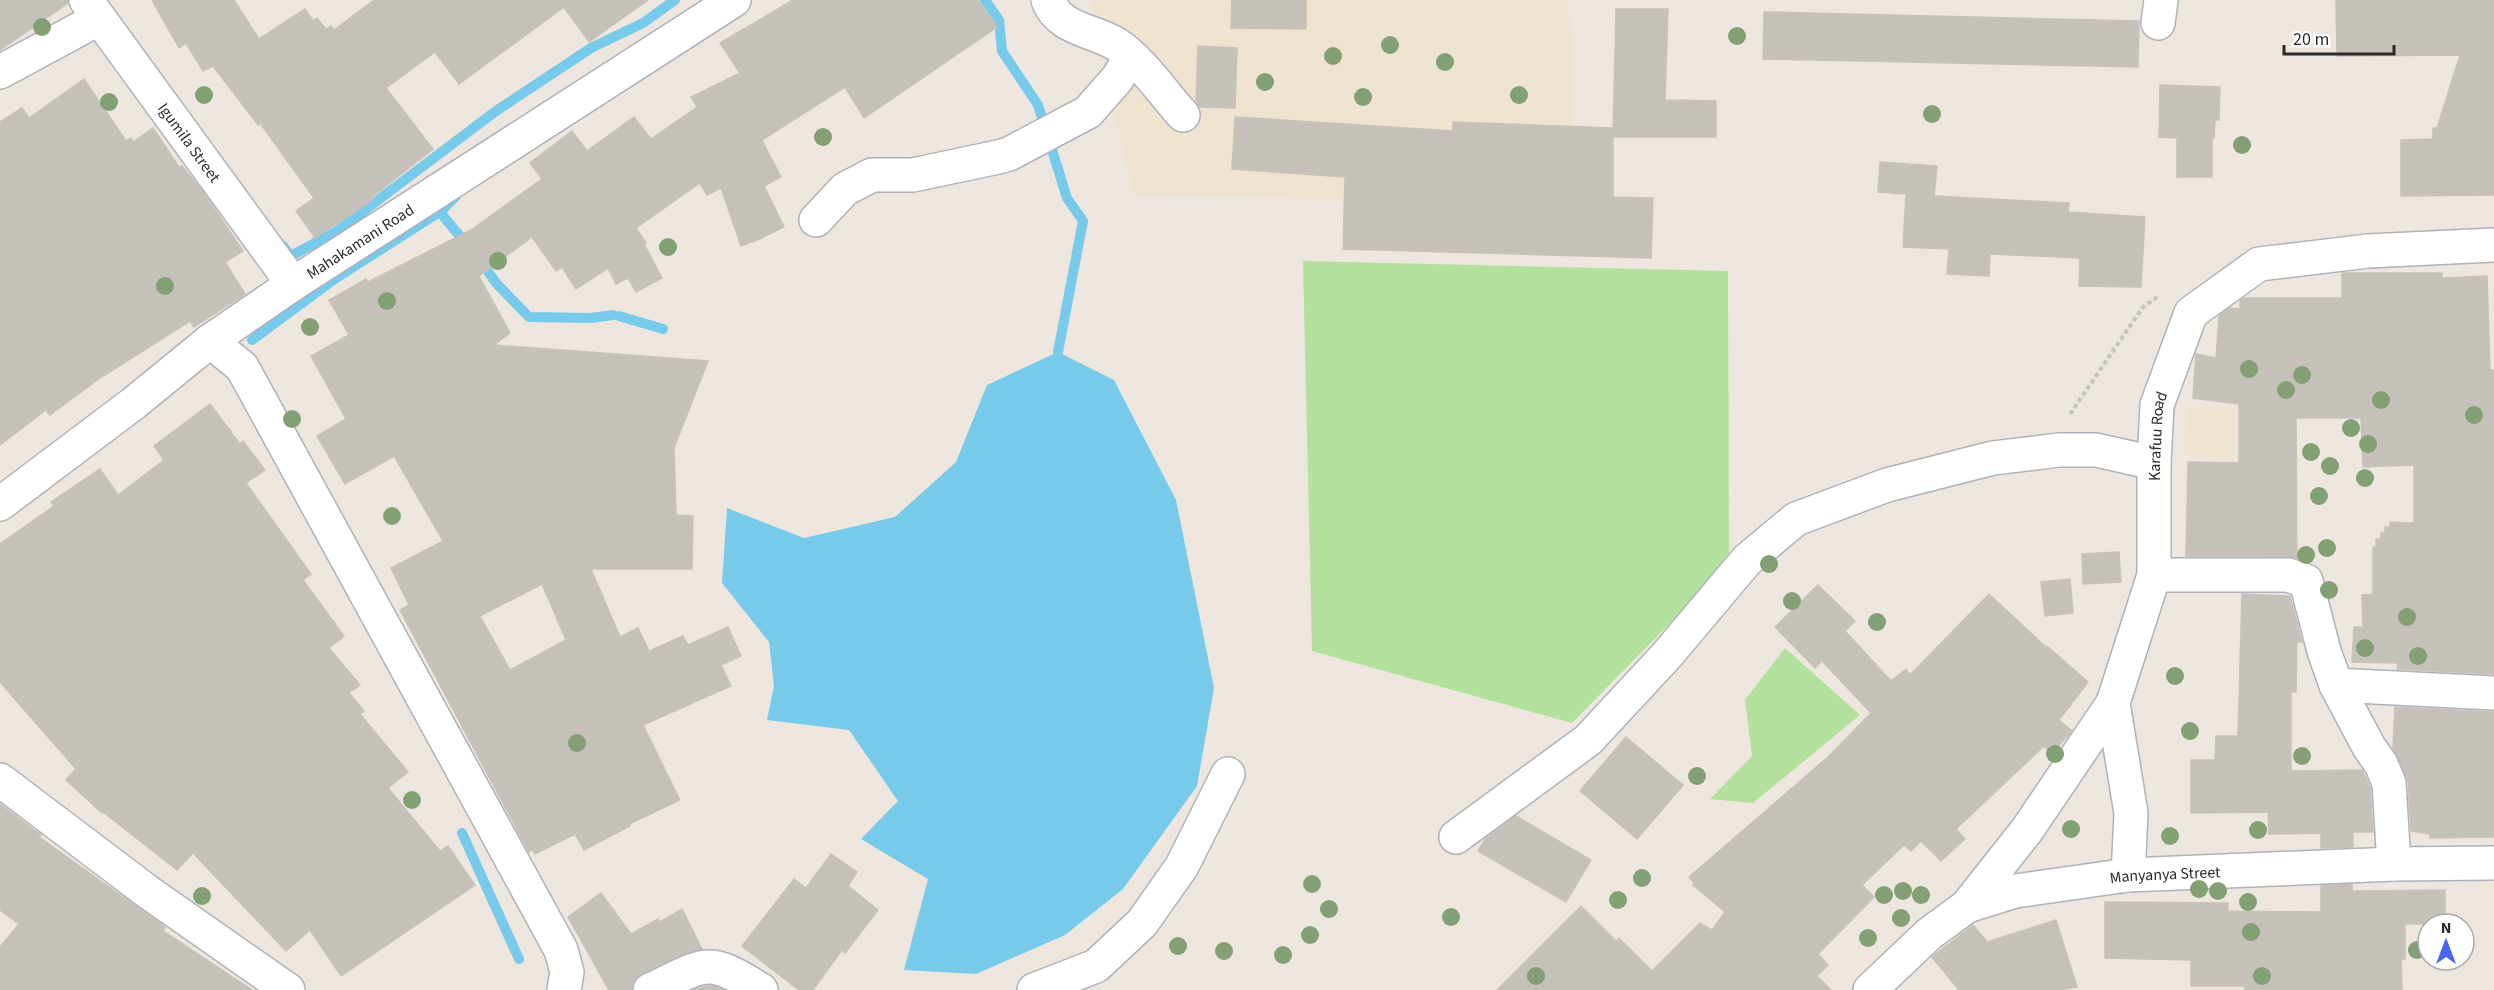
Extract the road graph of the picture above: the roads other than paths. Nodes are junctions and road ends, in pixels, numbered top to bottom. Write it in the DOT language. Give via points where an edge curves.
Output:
graph roads {
  1 [pos="735,0"];
  2 [pos="1048,0"];
  3 [pos="92,10"];
  4 [pos="1131,57"];
  5 [pos="0,72"];
  6 [pos="1183,116"];
  7 [pos="816,220"];
  8 [pos="2494,245"];
  9 [pos="293,284"];
  10 [pos="210,341"];
  11 [pos="2154,463"];
  12 [pos="0,504"];
  13 [pos="2154,574"];
  14 [pos="2336,685"];
  15 [pos="2494,693"];
  16 [pos="2113,703"];
  17 [pos="1228,774"];
  18 [pos="0,780"];
  19 [pos="1456,837"];
  20 [pos="2494,863"];
  21 [pos="2394,864"];
  22 [pos="2128,875"];
  23 [pos="1967,906"];
  24 [pos="288,990"];
  25 [pos="564,990"];
  26 [pos="650,990"];
  27 [pos="761,990"];
  28 [pos="1034,990"];
  29 [pos="1870,990"];
  1 -- 9 [label="street, Mahakamani Road"];
  2 -- 4 [label="street" via="1065,22 1115,43"];
  3 -- 5 [label="street"];
  3 -- 9 [label="street, Igumila Street"];
  4 -- 6 [label="street"];
  4 -- 7 [label="street" via="1101,98 1077,119 1009,154 914,175 872,175 845,189"];
  8 -- 11 [label="street, Karafuu Road" via="2368,250 2259,264 2191,314 2157,405"];
  9 -- 10 [label="street, Mahakamani Road"];
  10 -- 12 [label="street, Mahakamani Road"];
  10 -- 25 [label="street" via="242,367 561,950 567,972"];
  11 -- 13 [label="street, Karafuu Road"];
  11 -- 19 [label="street" via="2096,450 1993,458 1887,485 1796,519 1747,560 1588,740"];
  13 -- 14 [label="street" via="2288,575 2306,581"];
  13 -- 16 [label="street, Karafuu Road"];
  14 -- 15 [label="street"];
  14 -- 21 [label="street" via="2389,783"];
  16 -- 22 [label="street, Karafuu Road" via="2132,813"];
  16 -- 23 [label="street" via="2027,830"];
  17 -- 28 [label="street" via="1182,866 1142,923 1096,966"];
  18 -- 24 [label="street" via="148,892"];
  20 -- 21 [label="street, Manyanya Street"];
  21 -- 22 [label="street, Manyanya Street"];
  22 -- 23 [label="street, Manyanya Street" via="2015,891"];
  23 -- 29 [label="street, Manyanya Street" via="1929,934"];
  26 -- 27 [label="street" via="701,966 732,971"];
}
